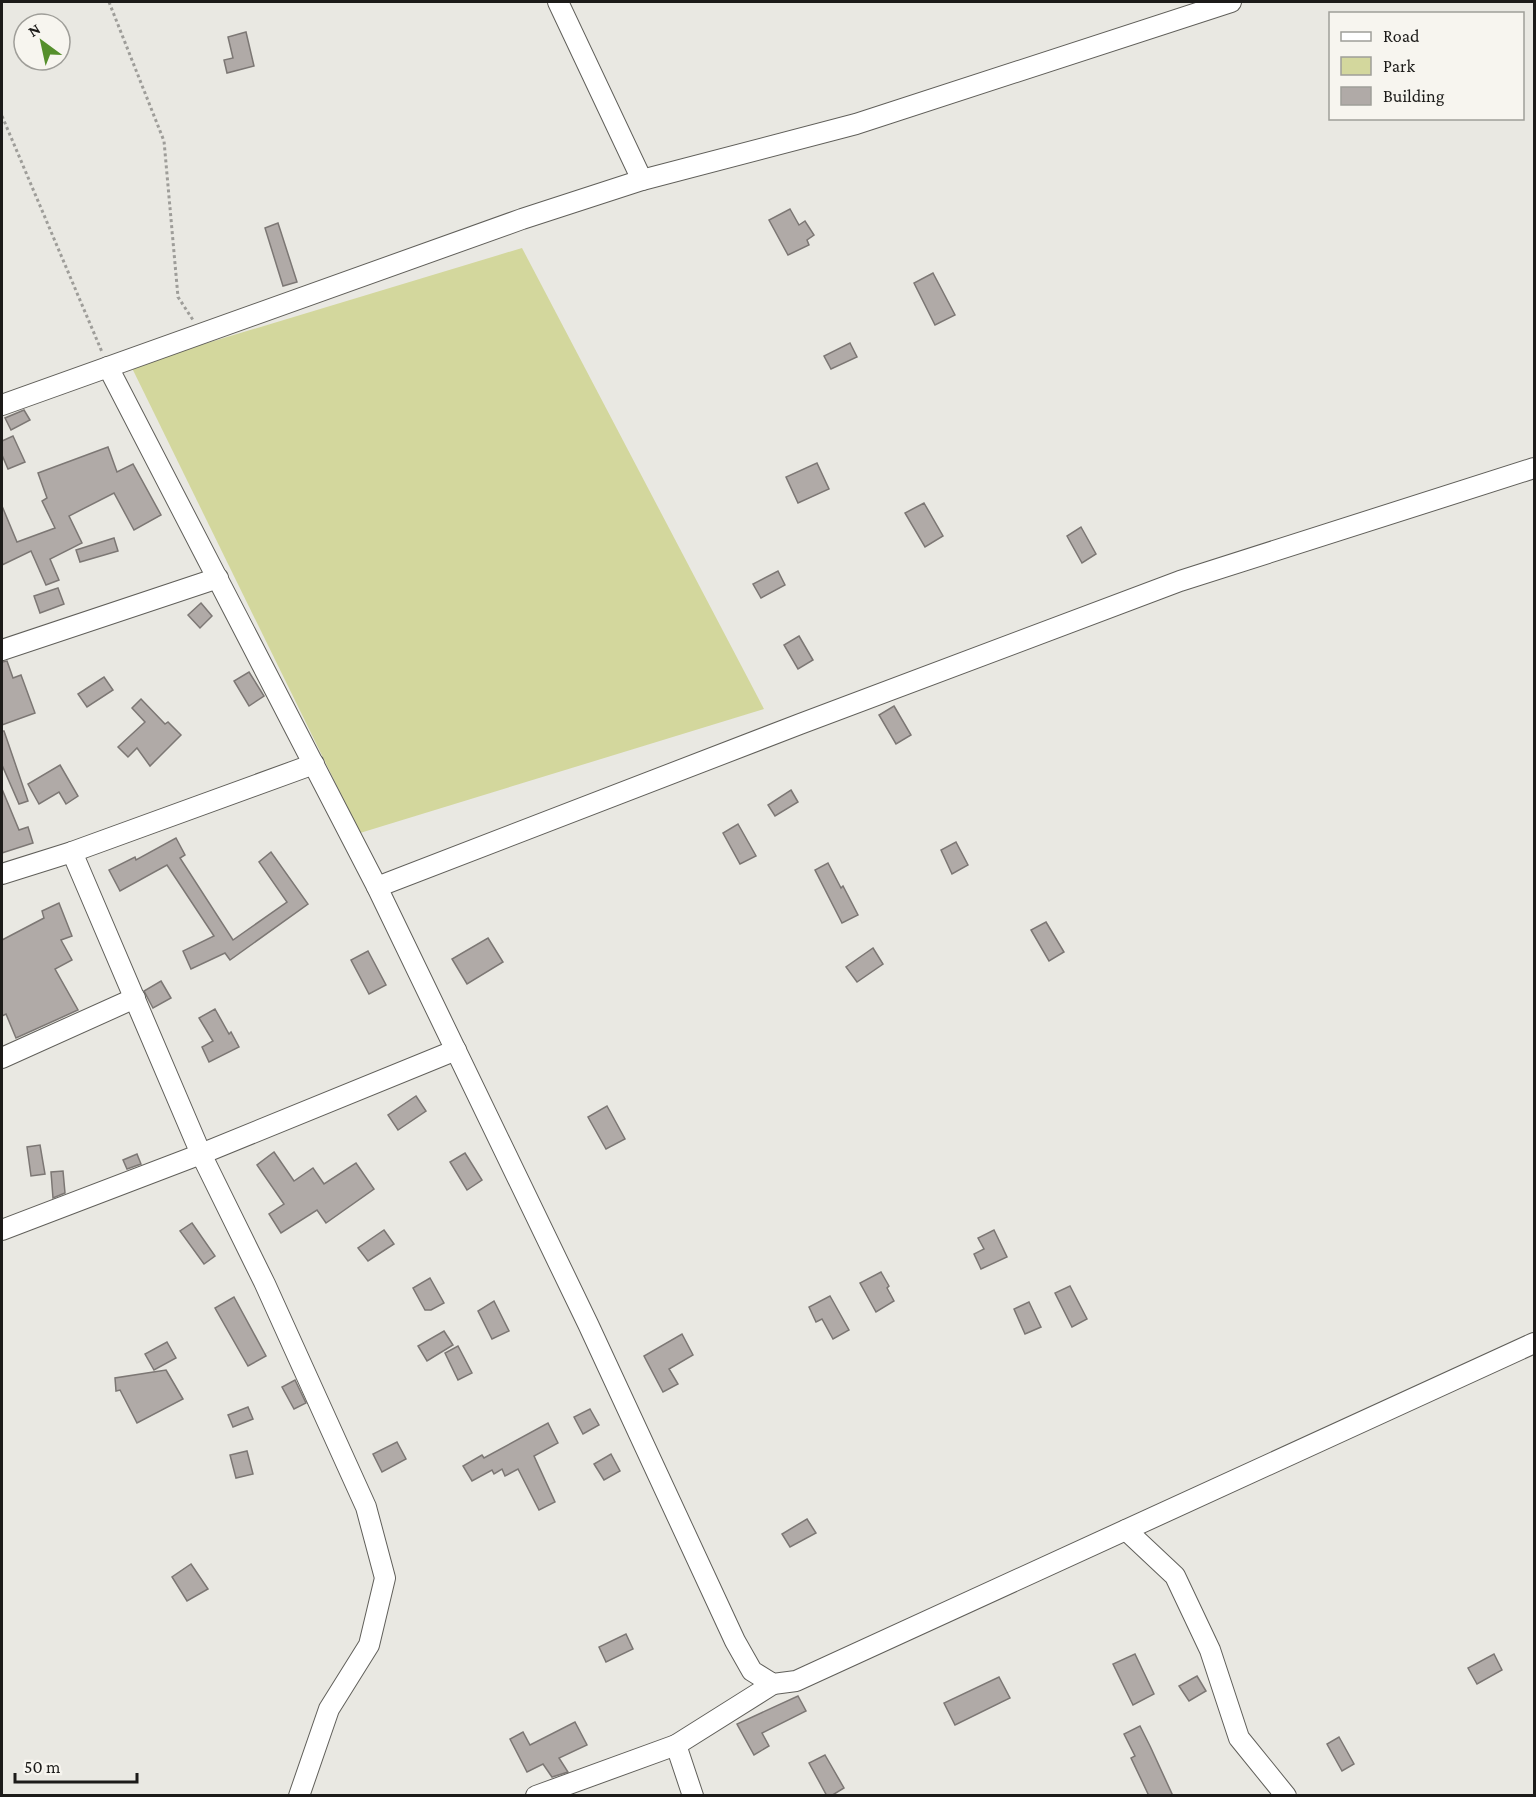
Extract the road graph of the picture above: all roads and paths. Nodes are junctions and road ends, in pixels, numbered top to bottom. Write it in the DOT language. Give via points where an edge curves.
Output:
graph roads {
  1 [pos="110,2"];
  2 [pos="558,2"];
  3 [pos="1231,2"];
  4 [pos="2,117"];
  5 [pos="642,180"];
  6 [pos="203,334"];
  7 [pos="108,367"];
  8 [pos="2,405"];
  9 [pos="1534,468"];
  10 [pos="218,578"];
  11 [pos="2,650"];
  12 [pos="314,764"];
  13 [pos="72,852"];
  14 [pos="2,874"];
  15 [pos="377,887"];
  16 [pos="135,998"];
  17 [pos="456,1050"];
  18 [pos="2,1058"];
  19 [pos="201,1154"];
  20 [pos="2,1230"];
  21 [pos="1534,1343"];
  22 [pos="1126,1530"];
  23 [pos="773,1684"];
  24 [pos="676,1745"];
  25 [pos="299,1796"];
  26 [pos="536,1796"];
  27 [pos="693,1796"];
  28 [pos="1286,1796"];
  1 -- 6 [label="path" via="164,141 178,297"];
  2 -- 5 [label="street"];
  3 -- 5 [label="street" via="855,124"];
  4 -- 7 [label="path"];
  5 -- 6 [label="street"];
  6 -- 7 [label="street"];
  7 -- 8 [label="street"];
  7 -- 10 [label="street"];
  9 -- 15 [label="street" via="1179,581"];
  10 -- 11 [label="street"];
  10 -- 12 [label="street"];
  12 -- 13 [label="street"];
  12 -- 15 [label="street"];
  13 -- 14 [label="street"];
  13 -- 16 [label="street"];
  15 -- 17 [label="street"];
  16 -- 18 [label="street"];
  16 -- 19 [label="street"];
  17 -- 19 [label="street"];
  17 -- 23 [label="street" via="735,1641 752,1671"];
  19 -- 20 [label="street"];
  19 -- 25 [label="street" via="366,1507 385,1578 369,1644 329,1709"];
  21 -- 22 [label="street"];
  22 -- 23 [label="street" via="796,1681"];
  22 -- 28 [label="street" via="1175,1576 1210,1650 1239,1738"];
  23 -- 24 [label="street"];
  24 -- 26 [label="street"];
  24 -- 27 [label="street"];
}
